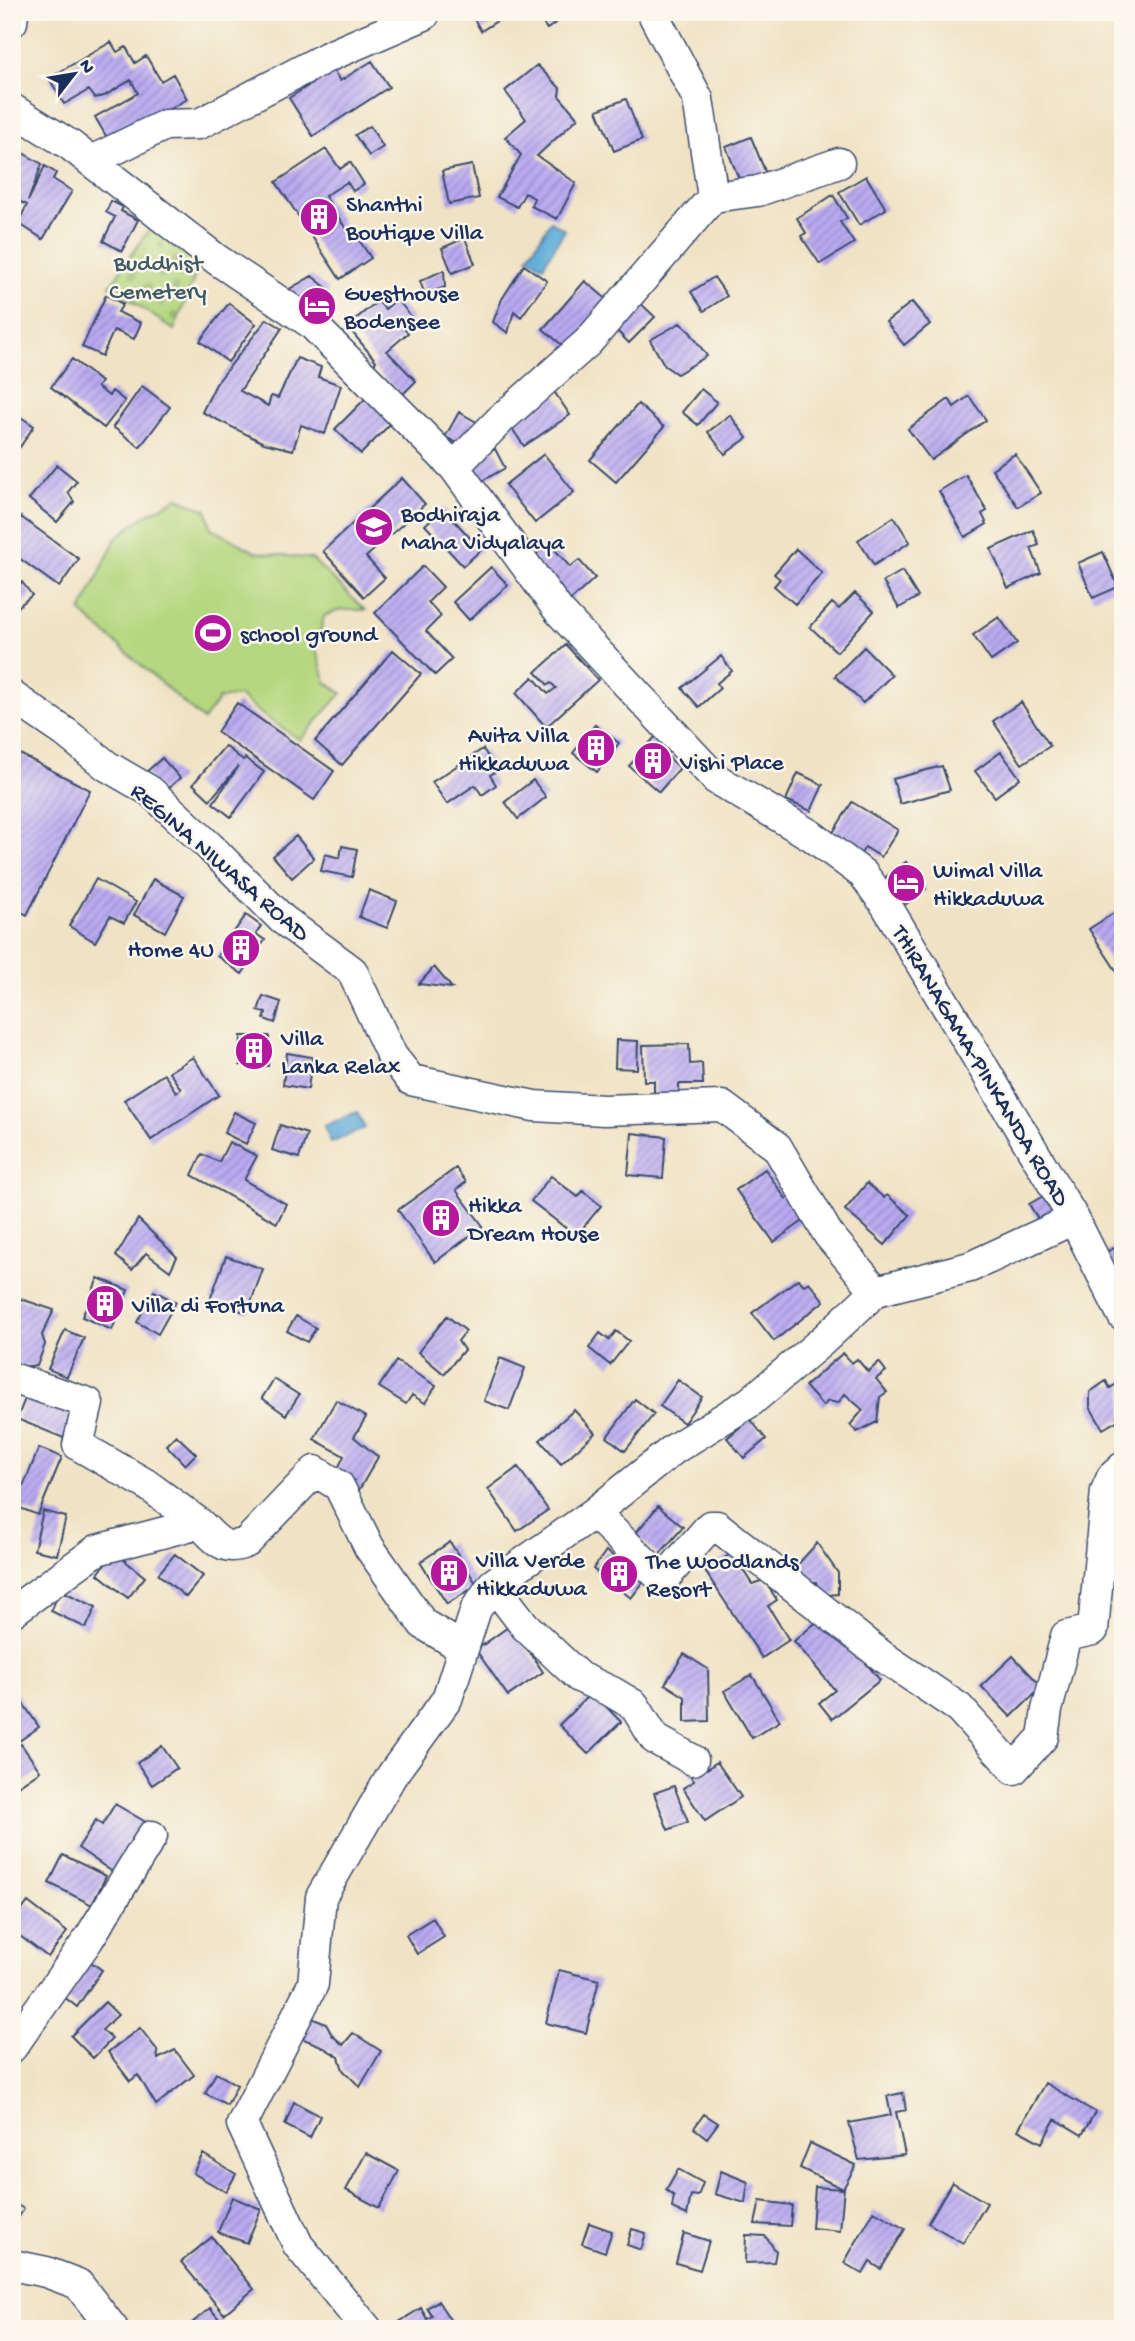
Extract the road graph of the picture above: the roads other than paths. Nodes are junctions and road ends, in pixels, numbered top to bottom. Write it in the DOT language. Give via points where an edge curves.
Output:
graph roads {
  1 [pos="13,12"];
  2 [pos="424,12"];
  3 [pos="652,12"];
  4 [pos="12,22"];
  5 [pos="15,105"];
  6 [pos="91,161"];
  7 [pos="839,163"];
  8 [pos="712,197"];
  9 [pos="454,467"];
  10 [pos="12,696"];
  11 [pos="1073,1219"];
  12 [pos="876,1291"];
  13 [pos="1123,1316"];
  14 [pos="12,1378"];
  15 [pos="1123,1466"];
  16 [pos="594,1513"];
  17 [pos="200,1523"];
  18 [pos="493,1584"];
  19 [pos="12,1612"];
  20 [pos="463,1648"];
  21 [pos="693,1760"];
  22 [pos="152,1836"];
  23 [pos="12,2047"];
  24 [pos="12,2265"];
  25 [pos="113,2329"];
  26 [pos="367,2329"];
  1 -- 4 [label="street"];
  2 -- 6 [label="street" via="199,124 165,125"];
  3 -- 8 [label="street" via="698,99"];
  5 -- 6 [label="street, THIRANAGAMA-PINKANDA ROAD"];
  6 -- 9 [label="street, THIRANAGAMA-PINKANDA ROAD" via="216,259 311,323"];
  7 -- 8 [label="street" via="758,191"];
  8 -- 9 [label="street" via="588,342"];
  9 -- 11 [label="street, THIRANAGAMA-PINKANDA ROAD" via="559,611 716,779 812,836 863,874 886,905"];
  10 -- 12 [label="street, REGINA NIWASA ROAD" via="107,766 150,791 282,919 352,971 392,1056 411,1080 534,1106 616,1110 722,1106 776,1147 828,1234"];
  11 -- 12 [label="street" via="970,1267"];
  11 -- 13 [label="street, THIRANAGAMA-PINKANDA ROAD"];
  12 -- 16 [label="street" via="750,1402 674,1449"];
  14 -- 17 [label="street" via="88,1403 78,1445 146,1484"];
  15 -- 16 [label="street" via="1106,1491 1093,1630 1066,1636 1043,1737 1014,1769 960,1708 883,1656 717,1526 710,1527 663,1580"];
  16 -- 18 [label="street"];
  17 -- 19 [label="street" via="97,1550"];
  17 -- 20 [label="street" via="222,1545 234,1548 247,1542 315,1471 339,1486 369,1547 423,1624"];
  18 -- 20 [label="street" via="477,1608"];
  18 -- 21 [label="street" via="525,1626 579,1677 634,1706 655,1739"];
  20 -- 26 [label="street" via="447,1699 392,1774 321,1896 313,1984 242,2123 298,2245"];
  22 -- 23 [label="street" via="88,1940"];
  24 -- 25 [label="street" via="78,2284"];
}
